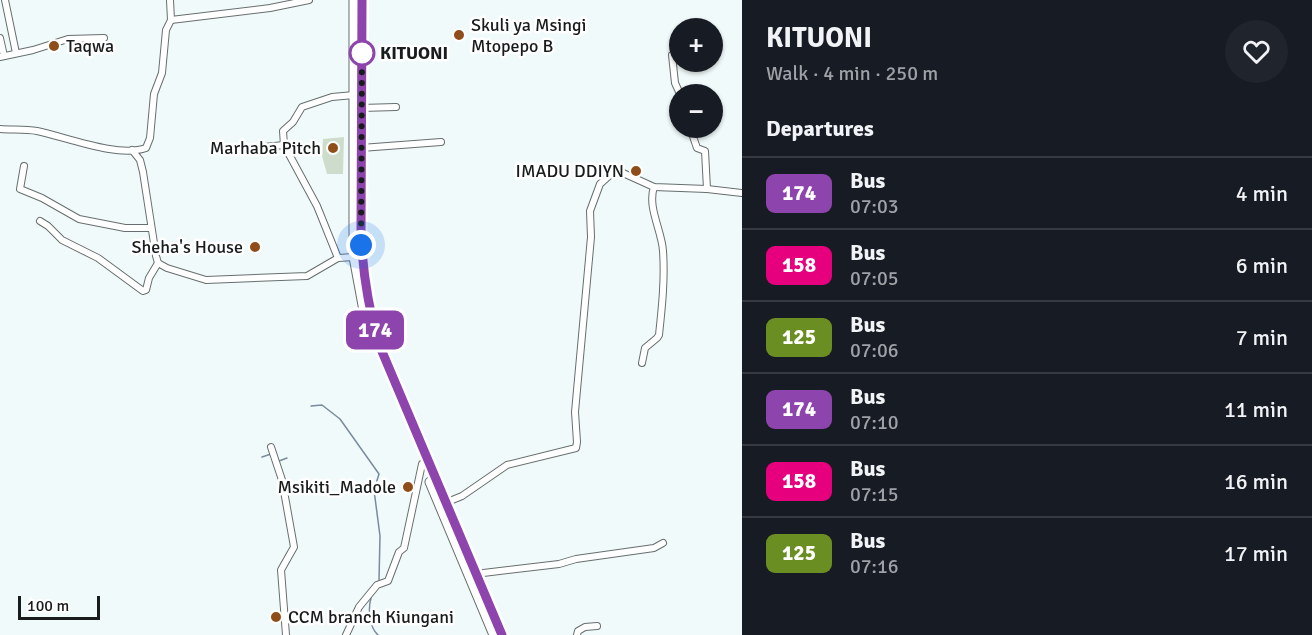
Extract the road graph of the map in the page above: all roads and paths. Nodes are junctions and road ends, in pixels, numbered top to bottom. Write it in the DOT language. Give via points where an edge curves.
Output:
graph roads {
  1 [pos="5,0"];
  2 [pos="170,0"];
  3 [pos="309,0"];
  4 [pos="354,0"];
  5 [pos="362,0"];
  6 [pos="171,20"];
  7 [pos="0,38"];
  8 [pos="104,38"];
  9 [pos="16,53"];
  10 [pos="2,56"];
  11 [pos="354,95"];
  12 [pos="396,107"];
  13 [pos="361,108"];
  14 [pos="0,129"];
  15 [pos="694,138"];
  16 [pos="441,142"];
  17 [pos="284,145"];
  18 [pos="254,148"];
  19 [pos="361,148"];
  20 [pos="132,150"];
  21 [pos="24,166"];
  22 [pos="654,187"];
  23 [pos="707,189"];
  24 [pos="742,193"];
  25 [pos="40,220"];
  26 [pos="151,228"];
  27 [pos="354,257"];
  28 [pos="338,258"];
  29 [pos="158,263"];
  30 [pos="642,363"];
  31 [pos="271,447"];
  32 [pos="422,464"];
  33 [pos="442,505"];
  34 [pos="663,543"];
  35 [pos="475,574"];
  36 [pos="597,626"];
  37 [pos="286,635"];
  38 [pos="346,635"];
  39 [pos="494,635"];
  40 [pos="502,635"];
  41 [pos="577,635"];
  1 -- 9 [label="street"];
  2 -- 6 [label="street"];
  3 -- 6 [label="street"];
  4 -- 11 [label="main road"];
  5 -- 13 [label="main road"];
  6 -- 20 [label="street" via="166,30 162,73 154,94 149,145"];
  7 -- 10 [label="street"];
  8 -- 9 [label="street" via="68,39"];
  9 -- 10 [label="street"];
  11 -- 17 [label="street" via="302,107 283,131"];
  11 -- 27 [label="main road"];
  12 -- 13 [label="street"];
  13 -- 19 [label="main road"];
  14 -- 20 [label="street" via="35,131 109,149"];
  15 -- 23 [label="street" via="697,148 705,151"];
  16 -- 19 [label="street"];
  17 -- 18 [label="street"];
  17 -- 28 [label="street"];
  19 -- 33 [label="main road" via="362,260 370,312"];
  20 -- 26 [label="street" via="141,160"];
  21 -- 26 [label="street" via="20,189 79,219 125,228"];
  22 -- 23 [label="street"];
  22 -- 30 [label="street" via="653,205 663,252 662,310 659,335 645,348"];
  22 -- 33 [label="street" via="623,173 610,175 600,184 590,211 575,412 576,448 507,465"];
  23 -- 24 [label="street"];
  25 -- 29 [label="street" via="62,240 98,258 143,291"];
  26 -- 29 [label="street"];
  27 -- 28 [label="street"];
  27 -- 32 [label="main road" via="372,345"];
  28 -- 29 [label="street" via="307,276 206,280"];
  31 -- 37 [label="street" via="282,480 294,547 281,570"];
  32 -- 33 [label="main road"];
  32 -- 38 [label="street" via="404,548 388,580 378,585 359,607"];
  33 -- 35 [label="main road"];
  33 -- 39 [label="main road"];
  34 -- 35 [label="street" via="654,548 559,564"];
  35 -- 40 [label="main road"];
  36 -- 41 [label="street" via="585,627"];
}
